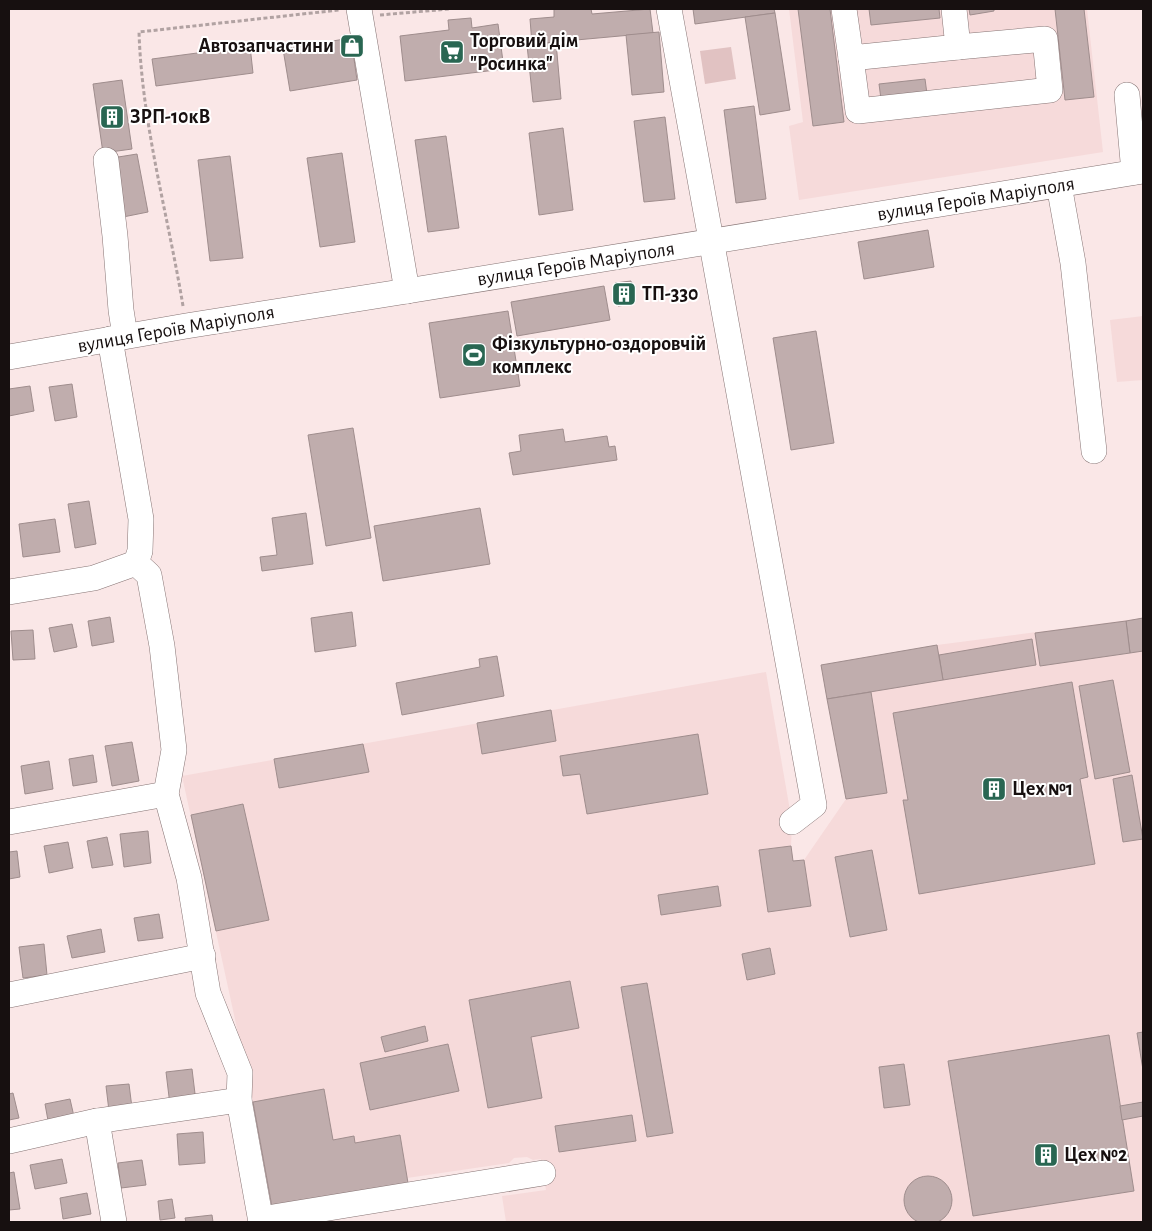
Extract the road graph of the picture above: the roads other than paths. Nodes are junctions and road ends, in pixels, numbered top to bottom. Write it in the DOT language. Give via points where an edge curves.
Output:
graph roads {
  1 [pos="670,9"];
  2 [pos="844,9"];
  3 [pos="954,9"];
  4 [pos="359,11"];
  5 [pos="958,47"];
  6 [pos="850,58"];
  7 [pos="1127,95"];
  8 [pos="106,160"];
  9 [pos="1139,171"];
  10 [pos="1059,185"];
  11 [pos="711,242"];
  12 [pos="407,292"];
  13 [pos="117,338"];
  14 [pos="9,357"];
  15 [pos="1094,451"];
  16 [pos="136,563"];
  17 [pos="9,592"];
  18 [pos="166,794"];
  19 [pos="9,822"];
  20 [pos="792,822"];
  21 [pos="203,956"];
  22 [pos="9,995"];
  23 [pos="239,1100"];
  24 [pos="97,1121"];
  25 [pos="9,1141"];
  26 [pos="529,1169"];
  27 [pos="261,1221"];
  28 [pos="114,1222"];
  1 -- 11 [label="street"];
  2 -- 6 [label="street"];
  3 -- 5 [label="street"];
  4 -- 12 [label="street"];
  5 -- 6 [label="street"];
  5 -- 6 [label="street" via="1045,40 1050,90 858,111"];
  7 -- 9 [label="street"];
  8 -- 13 [label="street" via="121,310"];
  9 -- 10 [label="street, вулиця Героїв Маріуполя"];
  10 -- 11 [label="street, вулиця Героїв Маріуполя"];
  10 -- 15 [label="street" via="1073,263"];
  11 -- 12 [label="street, вулиця Героїв Маріуполя"];
  11 -- 20 [label="street" via="814,805"];
  12 -- 13 [label="street, вулиця Героїв Маріуполя"];
  13 -- 14 [label="street, вулиця Героїв Маріуполя"];
  13 -- 16 [label="street" via="141,519 140,551"];
  16 -- 17 [label="street" via="94,578"];
  16 -- 18 [label="street" via="149,575 162,646 174,750"];
  18 -- 19 [label="street"];
  18 -- 21 [label="street" via="188,878"];
  21 -- 22 [label="street"];
  21 -- 23 [label="street" via="208,993 240,1073"];
  23 -- 24 [label="street"];
  23 -- 27 [label="street"];
  24 -- 25 [label="street"];
  24 -- 28 [label="street"];
  26 -- 27 [label="street"];
}
